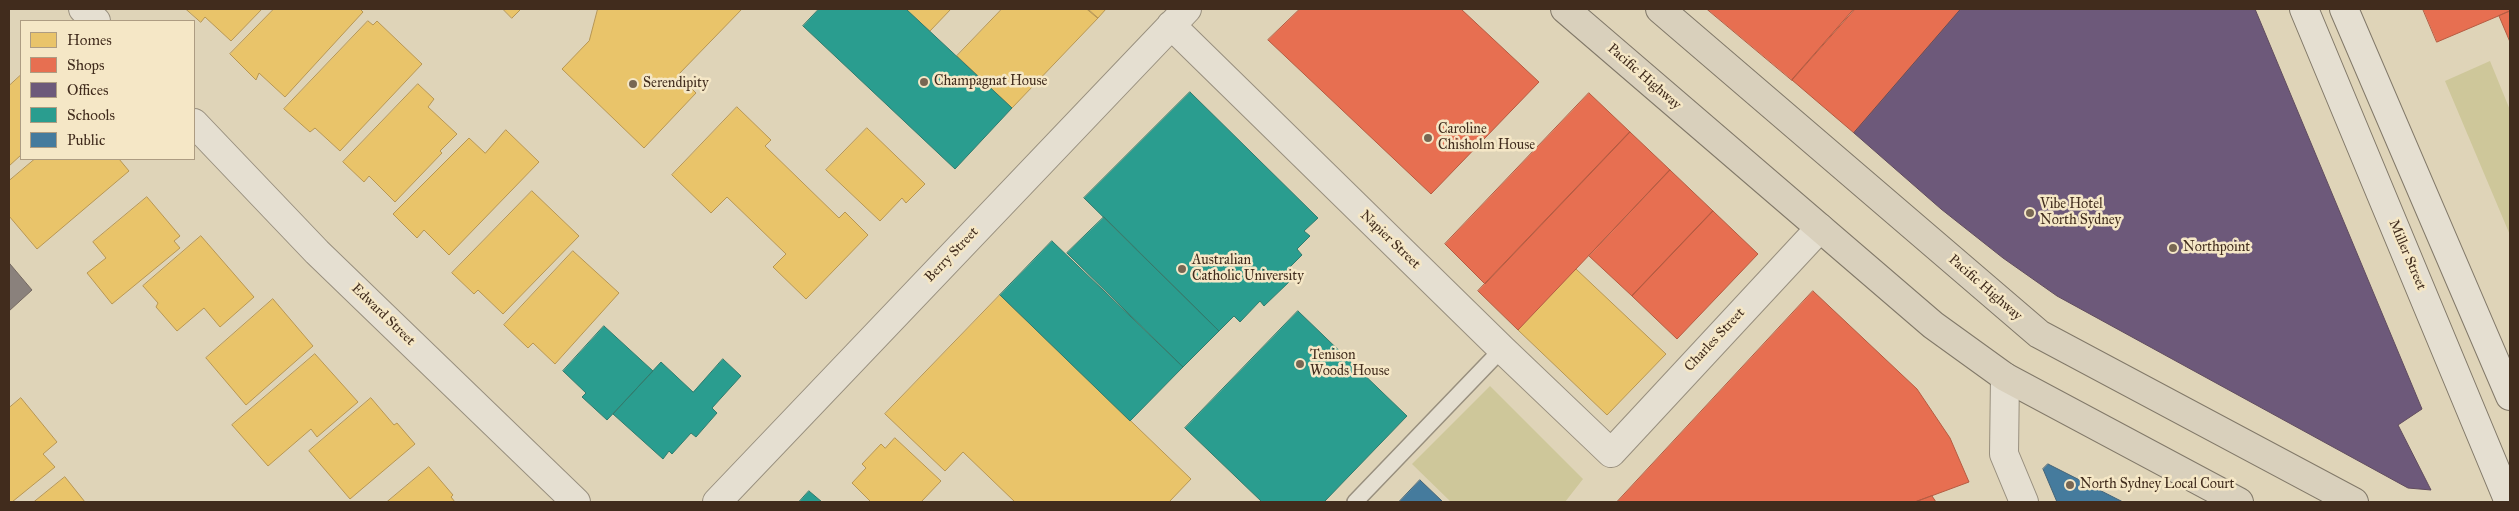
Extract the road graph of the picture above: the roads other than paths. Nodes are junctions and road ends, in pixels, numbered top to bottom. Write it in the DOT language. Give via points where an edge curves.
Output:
graph roads {
  1 [pos="83,9"];
  2 [pos="1565,9"];
  3 [pos="1660,9"];
  4 [pos="2304,9"];
  5 [pos="2344,9"];
  6 [pos="1179,17"];
  7 [pos="95,20"];
  8 [pos="195,124"];
  9 [pos="1820,228"];
  10 [pos="1502,349"];
  11 [pos="2005,377"];
  12 [pos="2510,396"];
  13 [pos="1611,453"];
  14 [pos="576,502"];
  15 [pos="717,502"];
  16 [pos="1355,502"];
  17 [pos="2024,502"];
  18 [pos="2239,502"];
  19 [pos="2354,502"];
  20 [pos="2509,502"];
  1 -- 7 [label="street"];
  2 -- 9 [label="main road, Pacific Highway"];
  3 -- 19 [label="main road, Pacific Highway" via="2039,334"];
  4 -- 20 [label="street, Miller Street"];
  5 -- 12 [label="street"];
  6 -- 10 [label="street, Napier Street"];
  6 -- 15 [label="street, Berry Street"];
  8 -- 14 [label="street, Edward Street" via="318,252"];
  9 -- 11 [label="main road, Pacific Highway" via="1933,325"];
  9 -- 13 [label="street, Charles Street"];
  10 -- 13 [label="street, Napier Street"];
  10 -- 16 [label="lane" via="1411,437"];
  11 -- 17 [label="street" via="2004,454"];
  11 -- 18 [label="main road, Pacific Highway"];
}
